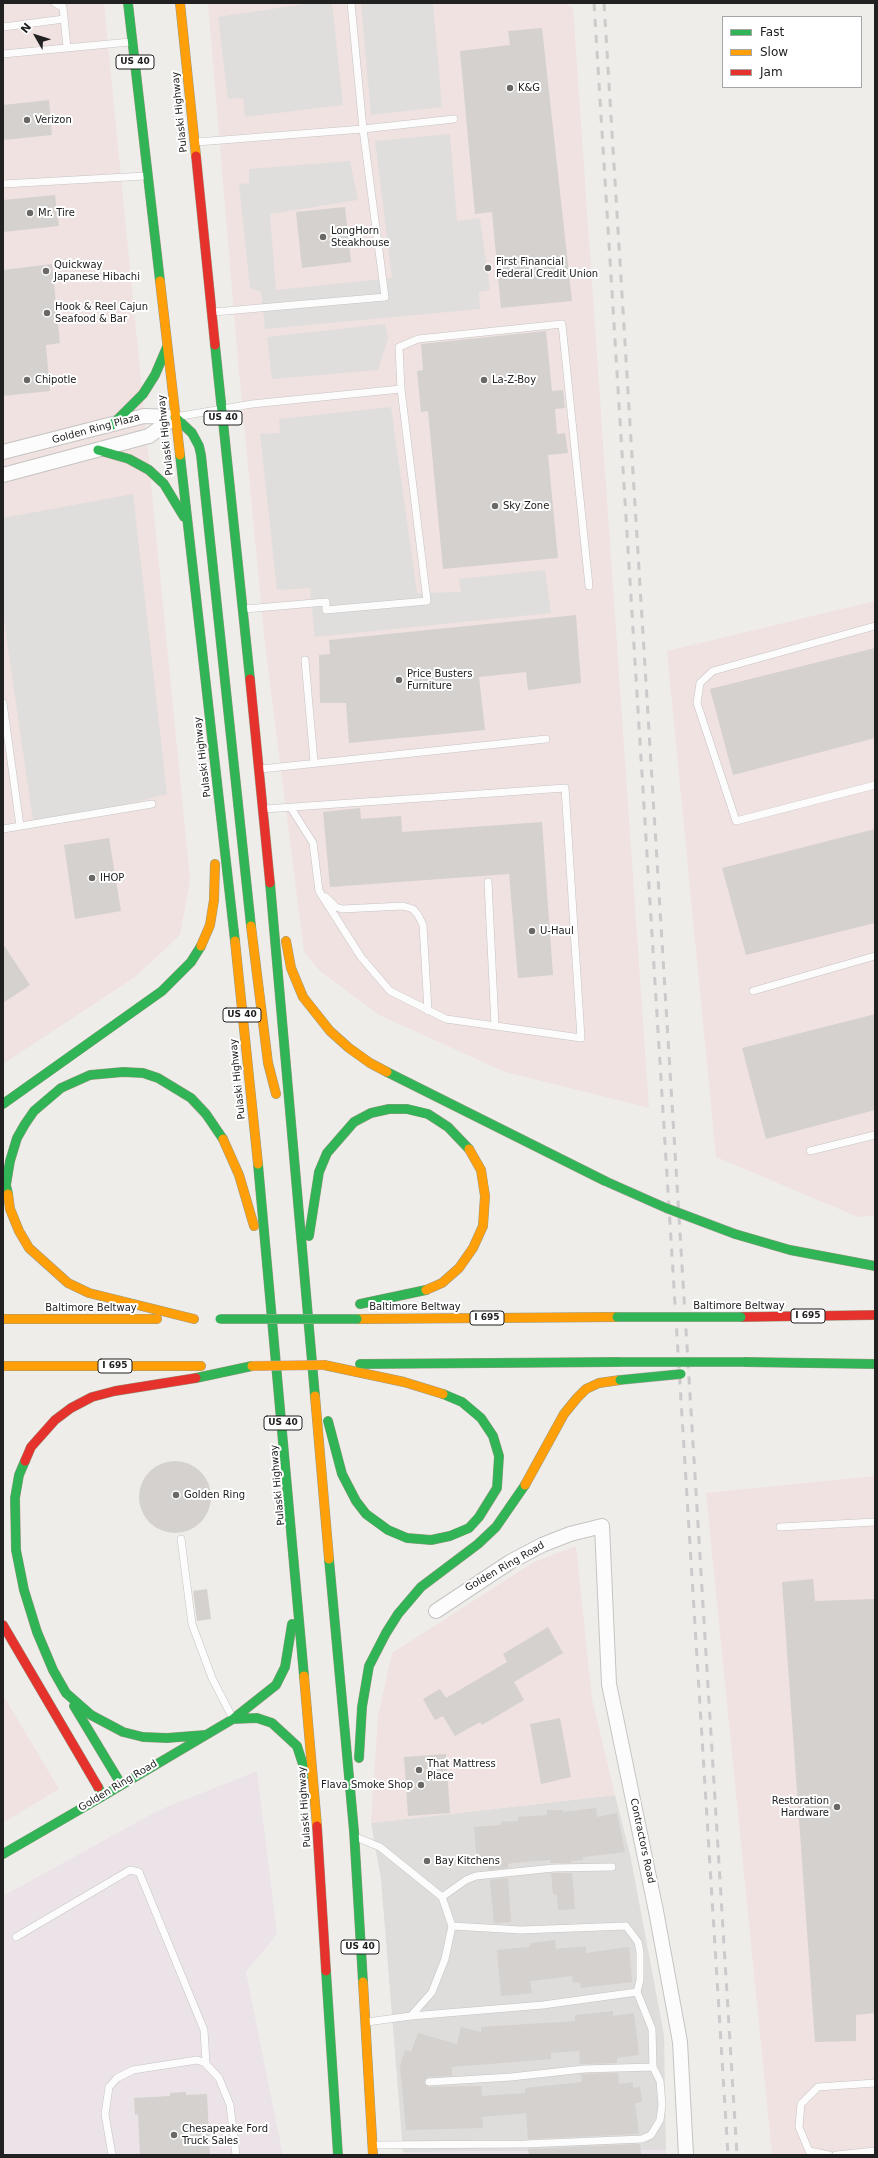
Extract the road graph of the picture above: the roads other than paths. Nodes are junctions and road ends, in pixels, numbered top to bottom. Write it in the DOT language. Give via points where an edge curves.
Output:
graph roads {
  1 [pos="55,3"];
  2 [pos="128,3"];
  3 [pos="180,3"];
  4 [pos="351,3"];
  5 [pos="64,19"];
  6 [pos="3,27"];
  7 [pos="132,42"];
  8 [pos="67,48"];
  9 [pos="3,54"];
  10 [pos="454,119"];
  11 [pos="363,129"];
  12 [pos="194,142"];
  13 [pos="147,176"];
  14 [pos="3,184"];
  15 [pos="212,312"];
  16 [pos="168,346"];
  17 [pos="401,389"];
  18 [pos="222,410"];
  19 [pos="175,418"];
  20 [pos="112,425"];
  21 [pos="98,450"];
  22 [pos="3,452"];
  23 [pos="3,475"];
  24 [pos="188,524"];
  25 [pos="589,586"];
  26 [pos="243,609"];
  27 [pos="875,626"];
  28 [pos="305,660"];
  29 [pos="3,702"];
  30 [pos="546,739"];
  31 [pos="314,762"];
  32 [pos="259,769"];
  33 [pos="218,785"];
  34 [pos="875,785"];
  35 [pos="152,804"];
  36 [pos="291,808"];
  37 [pos="263,809"];
  38 [pos="20,826"];
  39 [pos="3,829"];
  40 [pos="266,834"];
  41 [pos="488,882"];
  42 [pos="319,891"];
  43 [pos="875,956"];
  44 [pos="753,990"];
  45 [pos="428,1011"];
  46 [pos="495,1026"];
  47 [pos="3,1104"];
  48 [pos="875,1135"];
  49 [pos="810,1151"];
  50 [pos="293,1163"];
  51 [pos="875,1266"];
  52 [pos="269,1275"];
  53 [pos="304,1275"];
  54 [pos="356,1304"];
  55 [pos="329,1309"];
  56 [pos="875,1315"];
  57 [pos="283,1318"];
  58 [pos="3,1319"];
  59 [pos="201,1319"];
  60 [pos="310,1350"];
  61 [pos="875,1364"];
  62 [pos="324,1365"];
  63 [pos="744,1365"];
  64 [pos="3,1366"];
  65 [pos="228,1369"];
  66 [pos="706,1372"];
  67 [pos="690,1374"];
  68 [pos="875,1522"];
  69 [pos="602,1526"];
  70 [pos="780,1528"];
  71 [pos="181,1539"];
  72 [pos="297,1571"];
  73 [pos="436,1611"];
  74 [pos="3,1625"];
  75 [pos="66,1693"];
  76 [pos="233,1719"];
  77 [pos="205,1735"];
  78 [pos="121,1784"];
  79 [pos="103,1796"];
  80 [pos="316,1800"];
  81 [pos="354,1834"];
  82 [pos="3,1854"];
  83 [pos="612,1867"];
  84 [pos="442,1897"];
  85 [pos="452,1926"];
  86 [pos="16,1937"];
  87 [pos="637,1992"];
  88 [pos="411,2016"];
  89 [pos="365,2022"];
  90 [pos="206,2063"];
  91 [pos="653,2067"];
  92 [pos="430,2082"];
  93 [pos="875,2083"];
  94 [pos="373,2145"];
  95 [pos="875,2151"];
  96 [pos="864,2154"];
  97 [pos="112,2155"];
  98 [pos="236,2155"];
  99 [pos="338,2155"];
  100 [pos="373,2155"];
  101 [pos="686,2155"];
  102 [pos="829,2155"];
  103 [pos="836,2155"];
  1 -- 5 [label="lane" via="63,7"];
  2 -- 7 [label="main road, Pulaski Highway / US 40"];
  3 -- 12 [label="main road, Pulaski Highway / US 40"];
  4 -- 11 [label="lane"];
  5 -- 6 [label="lane"];
  5 -- 8 [label="lane"];
  7 -- 8 [label="lane"];
  7 -- 13 [label="main road, Pulaski Highway / US 40"];
  8 -- 9 [label="lane"];
  10 -- 11 [label="lane"];
  11 -- 12 [label="lane"];
  11 -- 15 [label="lane" via="385,297"];
  12 -- 15 [label="main road, Pulaski Highway / US 40"];
  13 -- 14 [label="lane"];
  13 -- 16 [label="main road, Pulaski Highway / US 40"];
  15 -- 18 [label="main road, Pulaski Highway / US 40"];
  16 -- 19 [label="main road, Pulaski Highway / US 40"];
  16 -- 20 [label="main road" via="144,394"];
  17 -- 18 [label="lane" via="252,404"];
  17 -- 25 [label="lane" via="399,347 418,339 562,324"];
  17 -- 26 [label="lane" via="427,601 326,610 326,602"];
  18 -- 19 [label="lane"];
  18 -- 26 [label="main road, Pulaski Highway / US 40"];
  19 -- 20 [label="street, Golden Ring Plaza" via="144,416"];
  19 -- 21 [label="street, Golden Ring Plaza" via="149,436"];
  19 -- 24 [label="main road, Pulaski Highway / US 40"];
  19 -- 50 [label="main road" via="192,433 201,455 258,990 268,1063"];
  20 -- 22 [label="street, Golden Ring Plaza"];
  21 -- 23 [label="street, Golden Ring Plaza"];
  21 -- 24 [label="main road" via="129,459 148,470 164,484"];
  24 -- 33 [label="main road, Pulaski Highway / US 40"];
  26 -- 32 [label="main road, Pulaski Highway / US 40"];
  27 -- 34 [label="lane" via="713,671 700,683 697,703 736,821"];
  28 -- 31 [label="lane"];
  29 -- 38 [label="lane"];
  30 -- 31 [label="lane"];
  31 -- 32 [label="lane"];
  32 -- 37 [label="main road, Pulaski Highway / US 40"];
  33 -- 47 [label="main road" via="213,906 210,925 192,962 162,991"];
  33 -- 52 [label="main road, Pulaski Highway / US 40"];
  35 -- 38 [label="lane"];
  36 -- 37 [label="lane"];
  36 -- 42 [label="lane" via="313,843"];
  36 -- 46 [label="lane" via="564,788 581,1038"];
  37 -- 40 [label="main road, Pulaski Highway / US 40"];
  38 -- 39 [label="lane"];
  40 -- 50 [label="main road, Pulaski Highway / US 40"];
  40 -- 51 [label="main road, bridge" via="291,968 303,997 330,1031 370,1063 482,1121 666,1208 735,1234 804,1253"];
  41 -- 46 [label="lane"];
  42 -- 45 [label="lane" via="361,957 390,991"];
  42 -- 45 [label="lane" via="336,907 342,909 403,906 418,915 423,925"];
  43 -- 44 [label="lane"];
  45 -- 46 [label="lane" via="446,1020"];
  48 -- 49 [label="lane"];
  50 -- 53 [label="main road, Pulaski Highway / US 40"];
  52 -- 59 [label="main road" via="231,1156 221,1134 191,1098 174,1086 143,1073 105,1072 61,1088 48,1097 25,1124 17,1138 10,1161 6,1185 10,1208 29,1248 68,1283 89,1293"];
  52 -- 72 [label="main road, Pulaski Highway / US 40"];
  53 -- 54 [label="main road" via="313,1198 319,1172 327,1153 340,1136 354,1122 371,1113 407,1109 428,1114 448,1127 467,1145 481,1170 485,1196 483,1226 473,1248 459,1268 442,1283 419,1293"];
  53 -- 60 [label="main road, Pulaski Highway / US 40"];
  55 -- 57 [label="main road, bridge"];
  56 -- 57 [label="main road, Baltimore Beltway / I 695, bridge"];
  57 -- 59 [label="main road, Baltimore Beltway / I 695, bridge"];
  58 -- 59 [label="main road, Baltimore Beltway / I 695"];
  60 -- 62 [label="main road" via="342,1474 366,1514 388,1530 407,1538 431,1540 469,1528 497,1488 499,1456 493,1436 485,1424 462,1402 438,1392"];
  60 -- 81 [label="main road, Pulaski Highway / US 40"];
  61 -- 63 [label="main road"];
  62 -- 63 [label="main road, I 695, bridge" via="619,1362"];
  62 -- 65 [label="main road, I 695, bridge"];
  63 -- 66 [label="main road"];
  64 -- 65 [label="main road, I 695"];
  65 -- 75 [label="main road" via="92,1397 55,1420 31,1447 18,1475 14,1520 16,1550 24,1590 37,1632"];
  67 -- 81 [label="main road, bridge" via="599,1383 576,1398 564,1414 527,1483 496,1527 478,1544 421,1587 405,1605 386,1633 369,1666 362,1707"];
  68 -- 70 [label="lane"];
  69 -- 73 [label="street, Golden Ring Road" via="542,1544"];
  69 -- 101 [label="street, Contractors Road" via="609,1684 680,2042"];
  71 -- 76 [label="lane" via="192,1624 212,1678"];
  72 -- 76 [label="main road, Golden Ring Road" via="285,1667 276,1685"];
  72 -- 80 [label="main road, Pulaski Highway / US 40"];
  74 -- 79 [label="main road"];
  75 -- 77 [label="main road" via="91,1715 123,1732 142,1737 167,1738"];
  75 -- 78 [label="main road"];
  76 -- 77 [label="main road, Golden Ring Road"];
  76 -- 80 [label="main road" via="257,1718 272,1723 283,1732 297,1746"];
  77 -- 78 [label="main road, Golden Ring Road"];
  78 -- 79 [label="main road, Golden Ring Road"];
  79 -- 82 [label="main road, Golden Ring Road"];
  80 -- 99 [label="main road, Pulaski Highway / US 40"];
  81 -- 84 [label="lane" via="380,1847"];
  81 -- 89 [label="main road, Pulaski Highway / US 40"];
  83 -- 84 [label="lane" via="554,1868 476,1876"];
  84 -- 85 [label="lane"];
  85 -- 87 [label="lane" via="521,1930 626,1926 638,1942 640,1952 640,1980"];
  85 -- 88 [label="lane" via="445,1959 432,1992"];
  86 -- 90 [label="lane" via="130,1870 139,1872 204,2030"];
  87 -- 88 [label="lane" via="543,2005"];
  87 -- 91 [label="lane" via="652,2029"];
  88 -- 89 [label="lane"];
  89 -- 94 [label="main road, Pulaski Highway / US 40"];
  90 -- 97 [label="lane" via="197,2060 133,2070 117,2078 109,2087 105,2114"];
  90 -- 98 [label="lane" via="219,2078 230,2105"];
  91 -- 92 [label="lane" via="584,2069 511,2078"];
  91 -- 94 [label="lane" via="660,2081 660,2120 651,2135 642,2139 525,2144"];
  93 -- 102 [label="lane" via="818,2087 801,2104 798,2127 809,2151"];
  94 -- 100 [label="main road, Pulaski Highway / US 40"];
  95 -- 96 [label="lane"];
  96 -- 103 [label="lane"];
}
